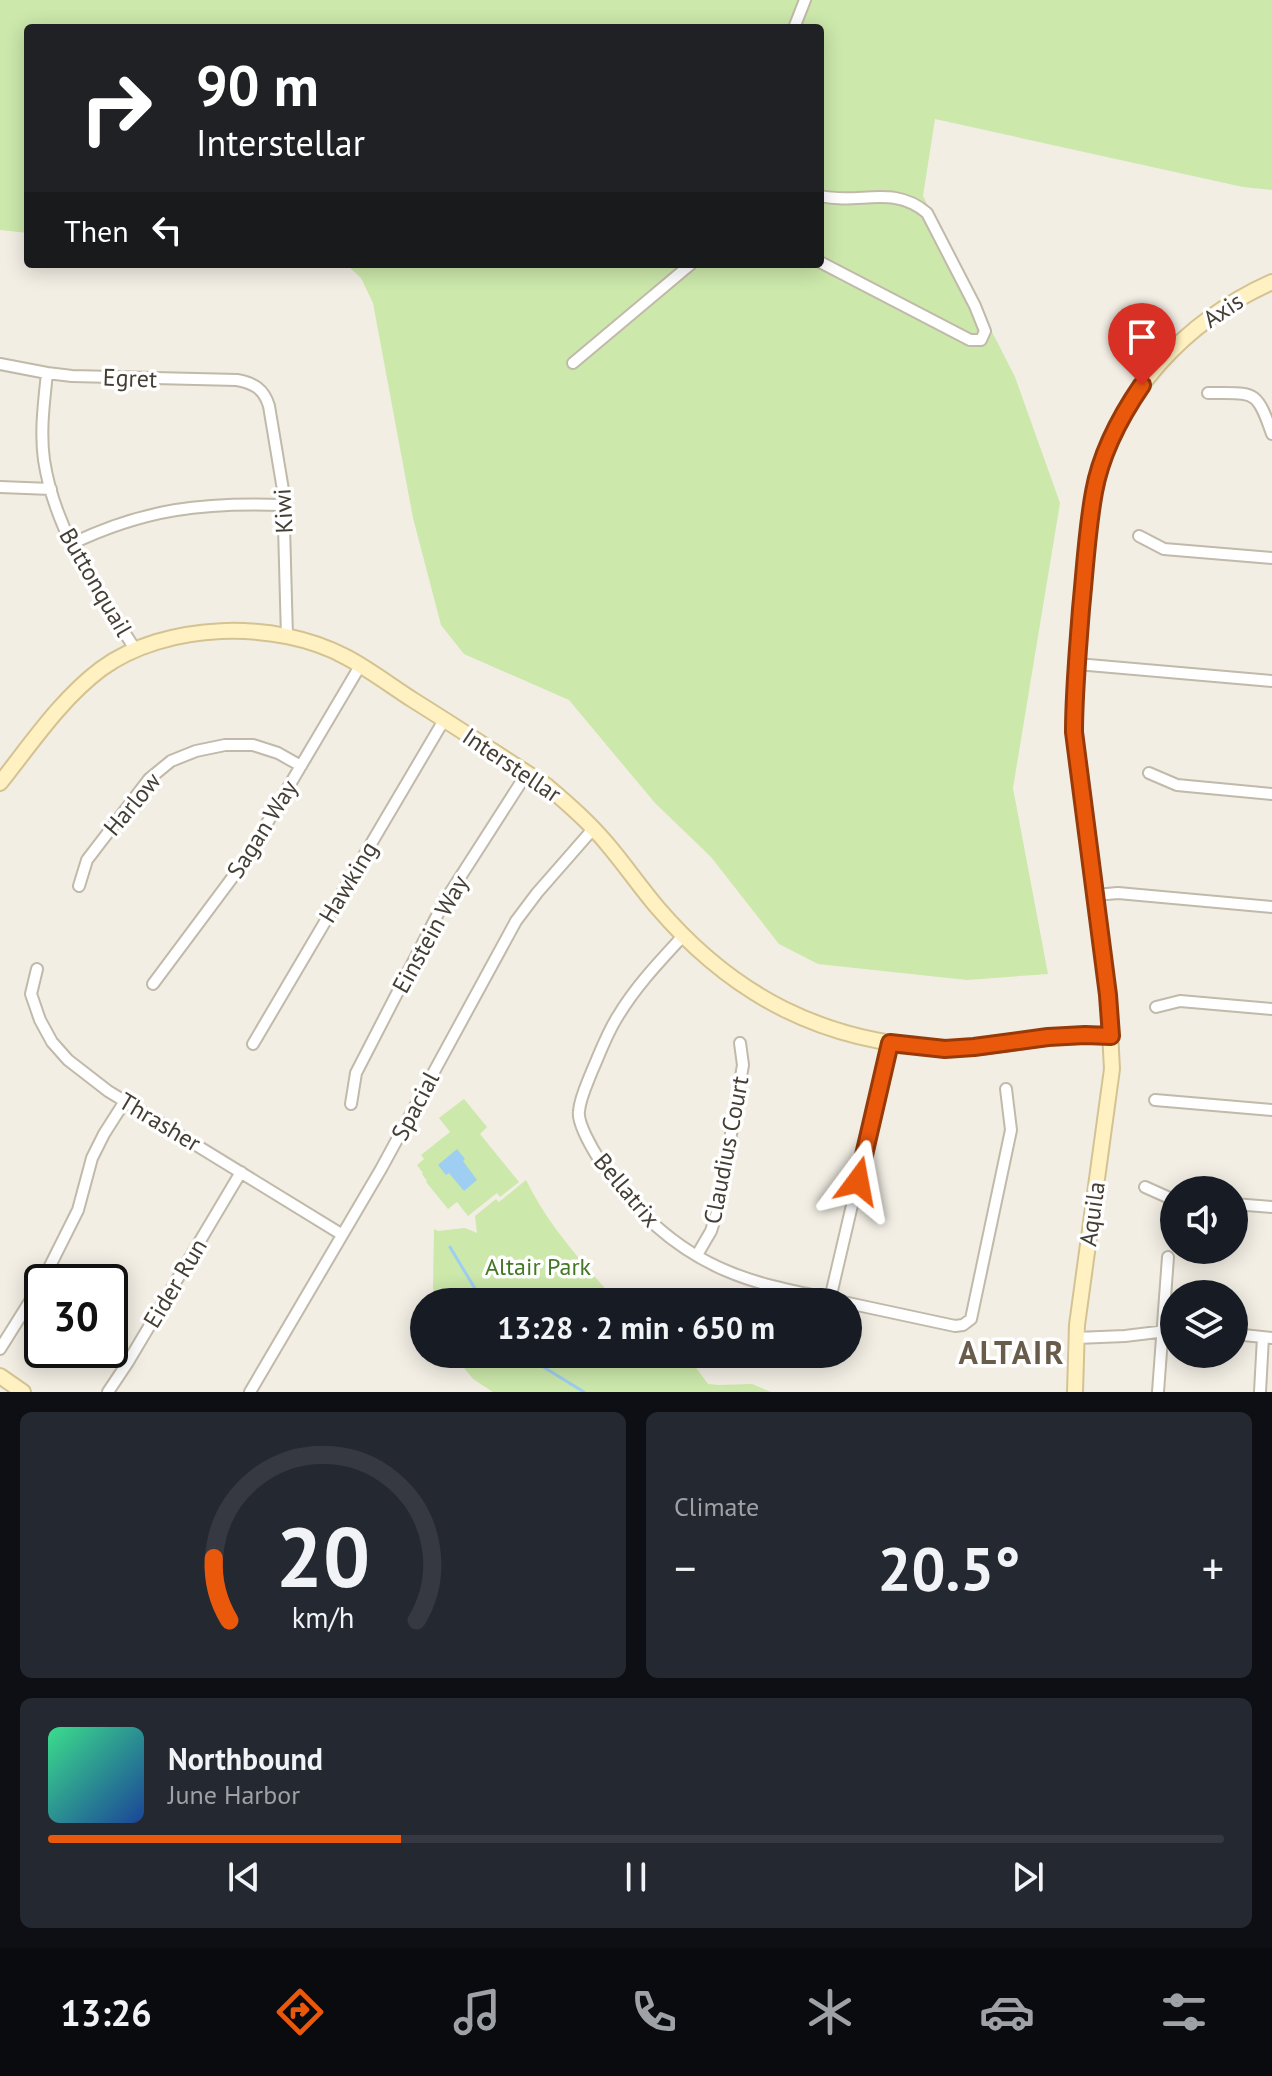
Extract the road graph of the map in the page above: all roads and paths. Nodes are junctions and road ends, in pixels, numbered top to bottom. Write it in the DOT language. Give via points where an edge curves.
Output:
graph roads {
  1 [pos="805,0"];
  2 [pos="796,24"];
  3 [pos="824,197"];
  4 [pos="824,264"];
  5 [pos="686,268"];
  6 [pos="1272,282"];
  7 [pos="573,363"];
  8 [pos="0,364"];
  9 [pos="47,373"];
  10 [pos="259,388"];
  11 [pos="1208,393"];
  12 [pos="1272,434"];
  13 [pos="0,487"];
  14 [pos="51,489"];
  15 [pos="284,505"];
  16 [pos="1139,536"];
  17 [pos="71,544"];
  18 [pos="1272,558"];
  19 [pos="287,637"];
  20 [pos="135,649"];
  21 [pos="1077,664"];
  22 [pos="360,666"];
  23 [pos="1272,681"];
  24 [pos="444,720"];
  25 [pos="301,766"];
  26 [pos="527,773"];
  27 [pos="1149,773"];
  28 [pos="0,783"];
  29 [pos="1272,794"];
  30 [pos="593,829"];
  31 [pos="79,886"];
  32 [pos="1095,895"];
  33 [pos="1272,907"];
  34 [pos="683,936"];
  35 [pos="37,969"];
  36 [pos="153,984"];
  37 [pos="1156,1007"];
  38 [pos="1272,1009"];
  39 [pos="1111,1036"];
  40 [pos="740,1043"];
  41 [pos="890,1043"];
  42 [pos="253,1044"];
  43 [pos="1006,1089"];
  44 [pos="1155,1100"];
  45 [pos="125,1101"];
  46 [pos="351,1104"];
  47 [pos="1272,1110"];
  48 [pos="241,1172"];
  49 [pos="1145,1187"];
  50 [pos="1160,1194"];
  51 [pos="1248,1205"];
  52 [pos="1272,1207"];
  53 [pos="341,1234"];
  54 [pos="697,1255"];
  55 [pos="51,1264"];
  56 [pos="782,1288"];
  57 [pos="833,1288"];
  58 [pos="862,1306"];
  59 [pos="24,1311"];
  60 [pos="1160,1332"];
  61 [pos="1248,1335"];
  62 [pos="1268,1337"];
  63 [pos="1076,1338"];
  64 [pos="0,1349"];
  65 [pos="1162,1368"];
  66 [pos="0,1376"];
  67 [pos="23,1392"];
  68 [pos="108,1392"];
  69 [pos="250,1392"];
  70 [pos="1075,1392"];
  71 [pos="1158,1392"];
  72 [pos="1260,1392"];
  1 -- 2 [label="street"];
  3 -- 4 [label="street" via="901,197 927,213 975,306 985,331 981,340 970,340"];
  5 -- 7 [label="street"];
  6 -- 21 [label="street, Axis" via="1226,307 1178,343 1142,385 1112,436 1094,490"];
  8 -- 9 [label="street, Egret"];
  9 -- 10 [label="street, Egret" via="237,380"];
  9 -- 14 [label="street, Buttonquail" via="44,460"];
  10 -- 15 [label="street, Kiwi" via="269,406"];
  11 -- 12 [label="street" via="1249,394 1262,403"];
  13 -- 14 [label="street"];
  14 -- 17 [label="street, Buttonquail"];
  15 -- 17 [label="street" via="222,504 157,513"];
  15 -- 19 [label="street, Kiwi"];
  16 -- 18 [label="street" via="1164,549"];
  17 -- 20 [label="street, Buttonquail"];
  19 -- 20 [label="street, Interstellar" via="198,633"];
  19 -- 22 [label="street, Interstellar" via="321,646"];
  20 -- 28 [label="street, Interstellar" via="73,692"];
  21 -- 23 [label="street"];
  21 -- 32 [label="street, Axis" via="1074,732"];
  22 -- 24 [label="street, Interstellar"];
  22 -- 25 [label="street, Sagan Way"];
  24 -- 26 [label="street, Interstellar"];
  24 -- 42 [label="street, Hawking"];
  25 -- 31 [label="street, Harlow" via="253,745 225,745 171,761 149,779 87,860"];
  25 -- 36 [label="street, Sagan Way" via="244,862"];
  26 -- 30 [label="street, Interstellar"];
  26 -- 46 [label="street, Einstein Way" via="443,904 356,1073"];
  27 -- 29 [label="street" via="1177,785"];
  30 -- 34 [label="street, Interstellar"];
  30 -- 53 [label="street, Spacial" via="516,921"];
  32 -- 33 [label="street"];
  32 -- 39 [label="street, Axis"];
  34 -- 41 [label="street, Interstellar" via="732,978 781,1009 846,1034"];
  34 -- 54 [label="street, Bellatrix" via="617,1017 578,1115 592,1149 628,1198 665,1235"];
  35 -- 45 [label="street, Thrasher" via="31,994 52,1042"];
  37 -- 38 [label="street" via="1180,1001"];
  39 -- 41 [label="street, Interstellar" via="945,1049"];
  39 -- 63 [label="street, Aquila" via="1112,1069"];
  40 -- 54 [label="street, Claudius Court" via="743,1065 718,1209"];
  41 -- 57 [label="street"];
  43 -- 58 [label="street, Bellatrix" via="1011,1130 971,1319 955,1326"];
  44 -- 47 [label="street"];
  45 -- 48 [label="street, Thrasher"];
  45 -- 55 [label="street" via="92,1158 78,1210"];
  48 -- 53 [label="street, Thrasher"];
  48 -- 68 [label="street, Eider Run"];
  49 -- 50 [label="street"];
  51 -- 52 [label="street"];
  53 -- 69 [label="street, Spacial"];
  54 -- 56 [label="street, Bellatrix" via="726,1271"];
  59 -- 64 [label="street"];
  60 -- 63 [label="street"];
  61 -- 62 [label="street"];
  62 -- 72 [label="street"];
  63 -- 70 [label="street, Aquila"];
  65 -- 71 [label="street"];
  66 -- 67 [label="street"];
}
